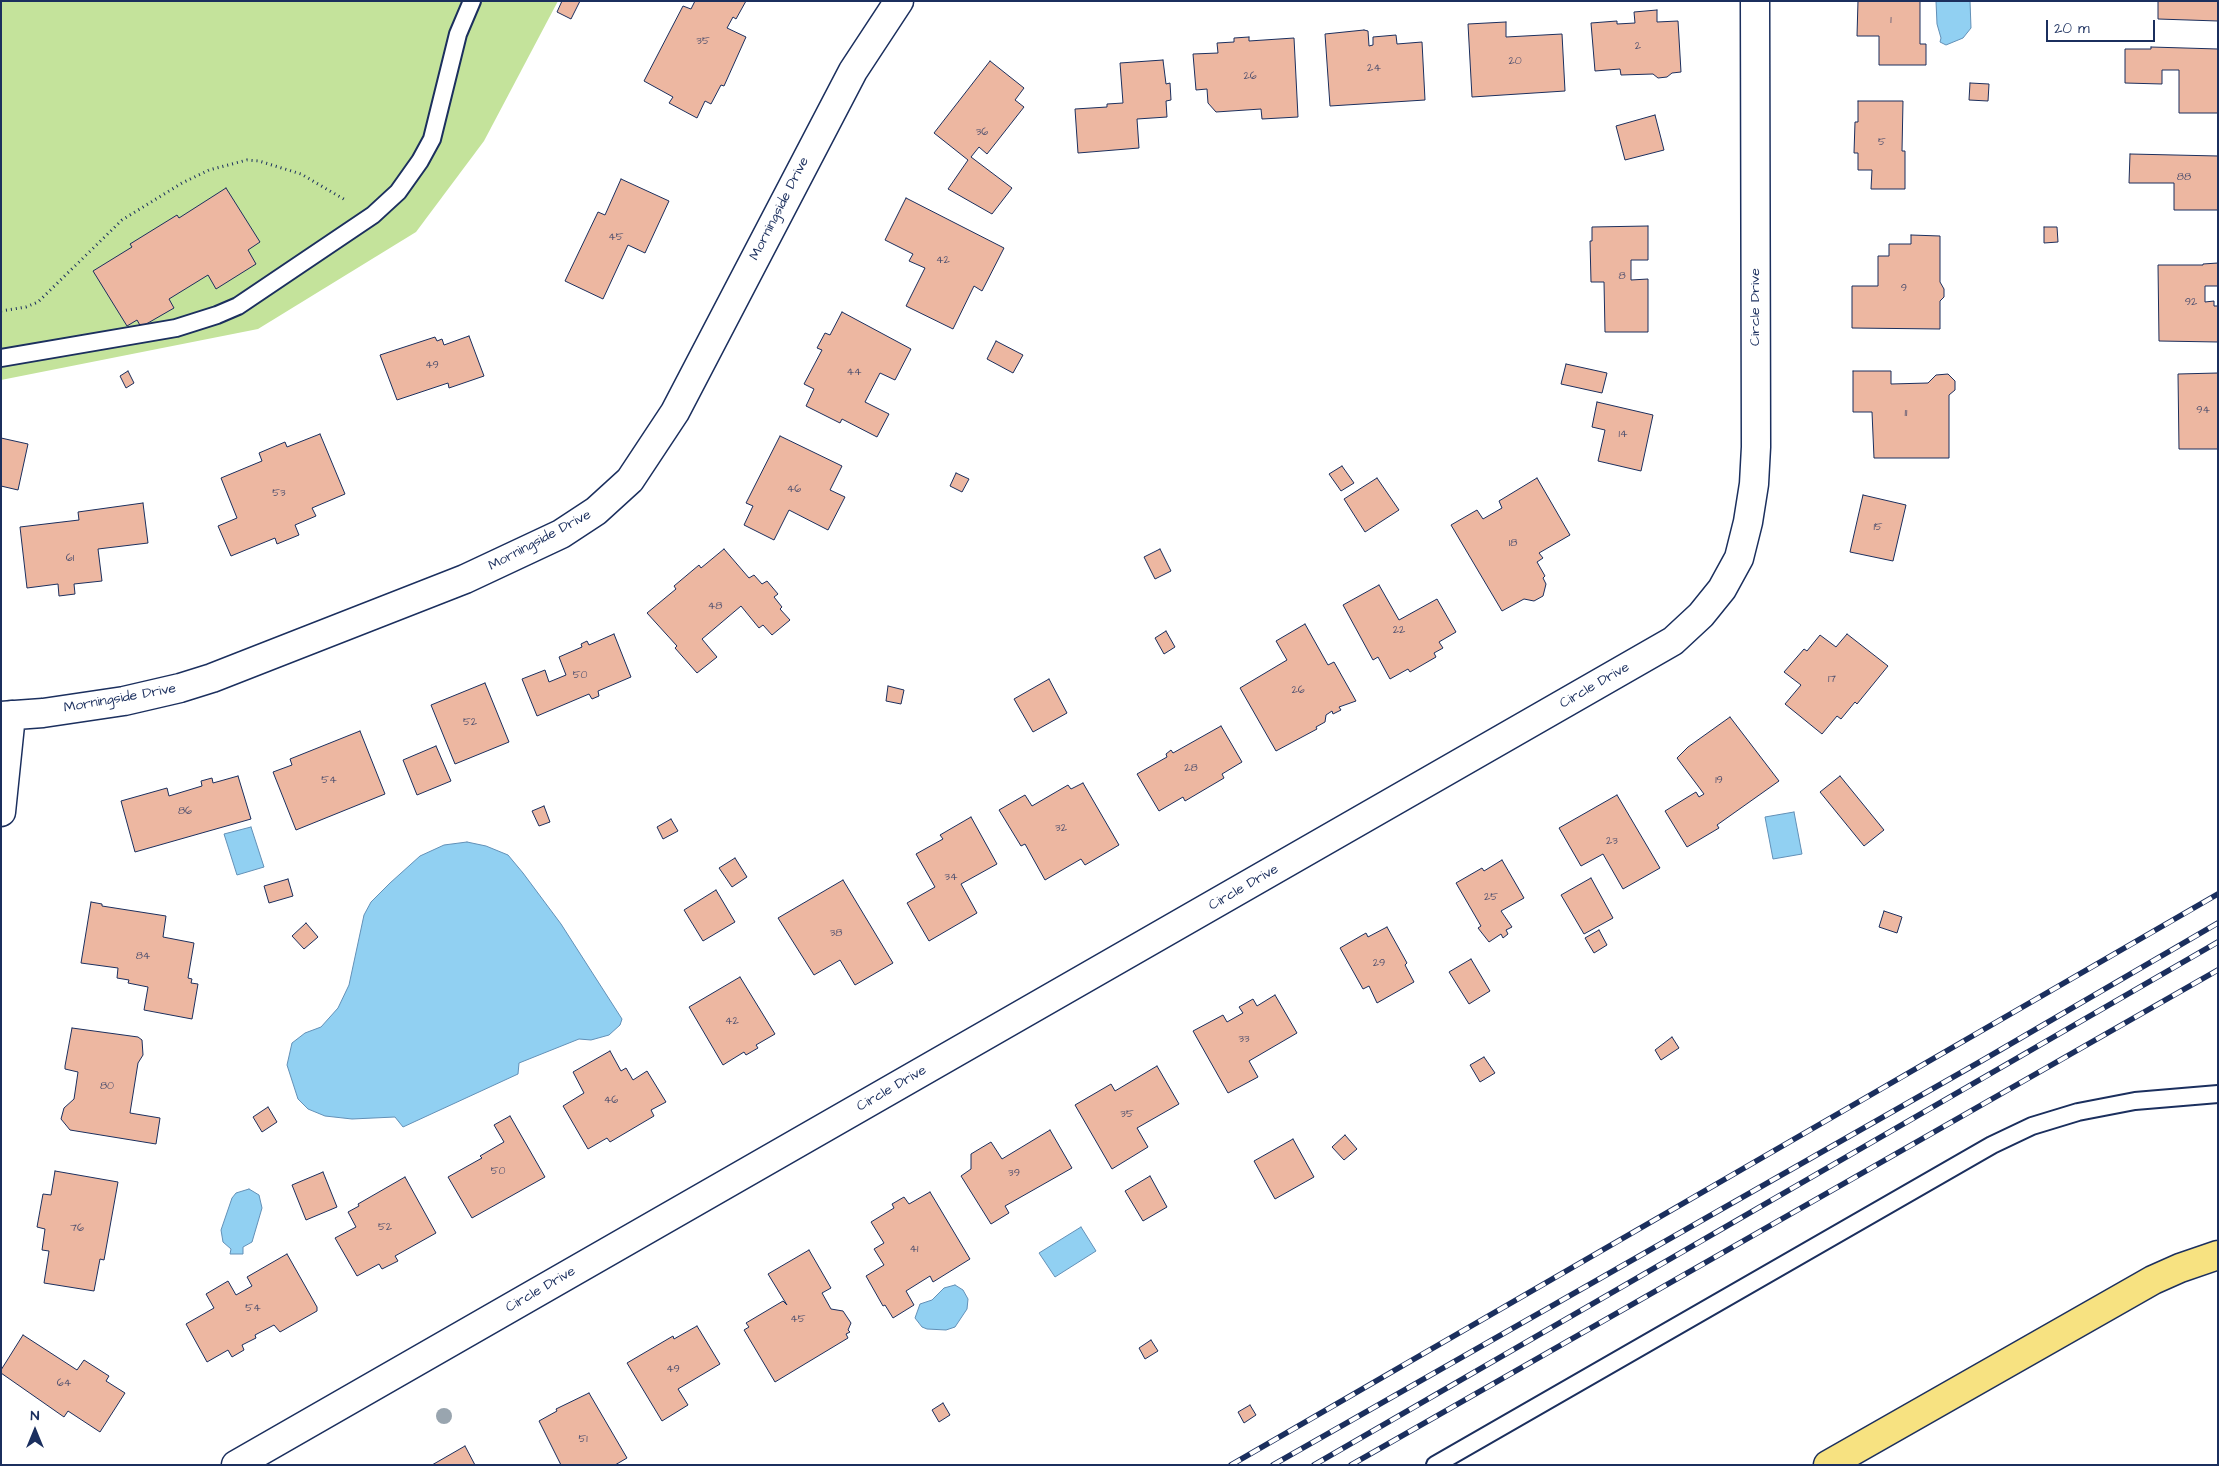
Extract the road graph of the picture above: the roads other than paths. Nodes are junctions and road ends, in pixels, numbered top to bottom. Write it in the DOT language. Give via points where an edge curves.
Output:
graph roads {
  1 [pos="472,1"];
  2 [pos="899,1"];
  3 [pos="1755,1"];
  4 [pos="1,358"];
  5 [pos="6,715"];
  6 [pos="1,812"];
  7 [pos="2218,1094"];
  8 [pos="2218,1255"];
  9 [pos="236,1465"];
  10 [pos="1435,1465"];
  11 [pos="1828,1465"];
  1 -- 4 [label="lane" via="458,34 432,139 398,192 373,215 238,306 216,315 176,328"];
  2 -- 5 [label="street, Morningside Drive" via="853,71 671,419 630,480 596,511 561,534 465,579 212,678 150,696"];
  3 -- 9 [label="street, Circle Drive" via="1754,484 1739,558 1722,589 1673,642"];
  5 -- 6 [label="street"];
  7 -- 10 [label="lane" via="2135,1101 2078,1112 2032,1126 1992,1145"];
  8 -- 11 [label="highway" via="2153,1280"];
}
